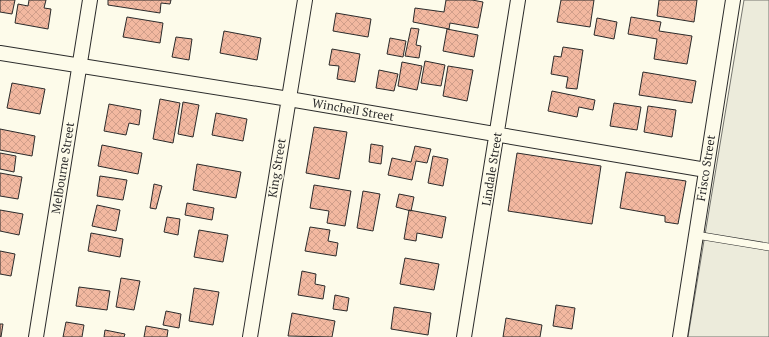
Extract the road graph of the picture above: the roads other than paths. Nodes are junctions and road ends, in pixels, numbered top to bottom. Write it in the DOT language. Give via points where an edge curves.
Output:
graph roads {
  1 [pos="90,0"];
  2 [pos="305,0"];
  3 [pos="518,0"];
  4 [pos="733,0"];
  5 [pos="0,53"];
  6 [pos="79,66"];
  7 [pos="288,99"];
  8 [pos="497,135"];
  9 [pos="706,170"];
  10 [pos="696,235"];
  11 [pos="769,247"];
  12 [pos="36,337"];
  13 [pos="250,337"];
  14 [pos="464,337"];
  15 [pos="680,337"];
  1 -- 6 [label="street, Melbourne Street"];
  2 -- 7 [label="street, King Street"];
  3 -- 8 [label="street, Lindale Street"];
  4 -- 9 [label="street, Frisco Street"];
  5 -- 6 [label="street, Winchell Street"];
  6 -- 7 [label="street, Winchell Street"];
  6 -- 12 [label="street, Melbourne Street"];
  7 -- 8 [label="street, Winchell Street"];
  7 -- 13 [label="street, King Street"];
  8 -- 9 [label="street, Winchell Street"];
  8 -- 14 [label="street, Lindale Street"];
  9 -- 10 [label="street, Frisco Street"];
  10 -- 11 [label="lane"];
  10 -- 15 [label="street, Frisco Street"];
}
